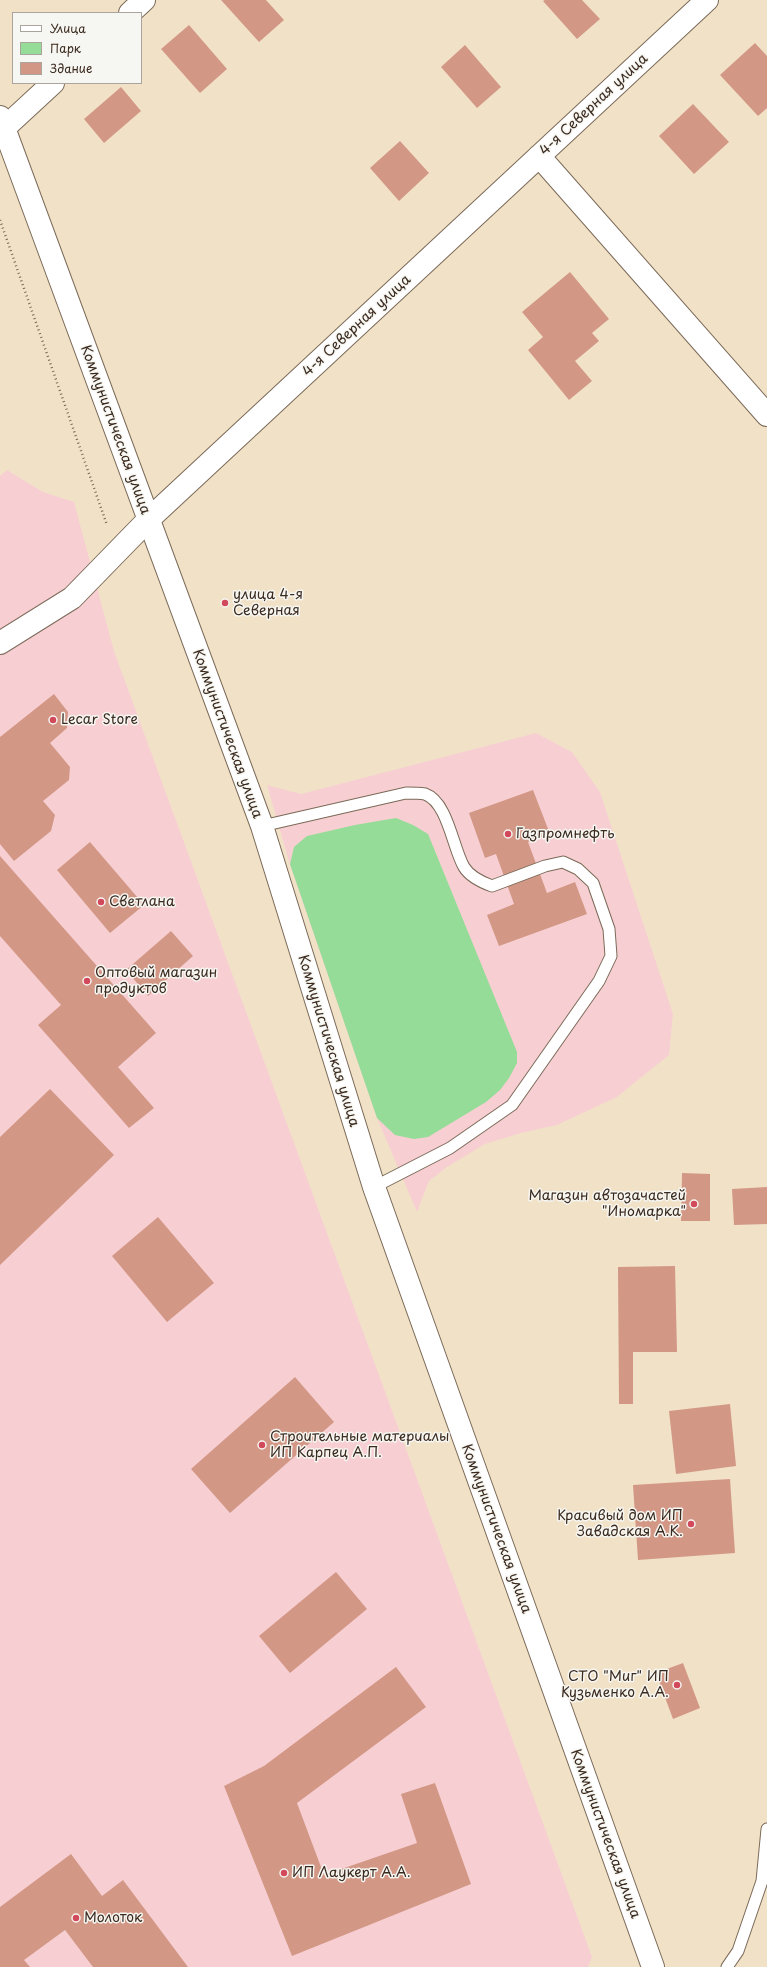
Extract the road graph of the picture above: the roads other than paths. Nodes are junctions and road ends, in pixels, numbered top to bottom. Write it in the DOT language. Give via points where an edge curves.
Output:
graph roads {
  1 [pos="144,0"];
  2 [pos="707,0"];
  3 [pos="131,12"];
  4 [pos="52,84"];
  5 [pos="1,126"];
  6 [pos="539,156"];
  7 [pos="767,415"];
  8 [pos="148,520"];
  9 [pos="0,643"];
  10 [pos="262,826"];
  11 [pos="374,1187"];
  12 [pos="767,1829"];
  13 [pos="653,1967"];
  14 [pos="727,1967"];
  1 -- 3 [label="street"];
  2 -- 6 [label="street, 4-я Северная улица"];
  4 -- 5 [label="street"];
  5 -- 8 [label="street, Коммунистическая улица"];
  6 -- 7 [label="street"];
  6 -- 8 [label="street, 4-я Северная улица"];
  8 -- 9 [label="street, 4-я Северная улица" via="72,598"];
  8 -- 10 [label="street, Коммунистическая улица"];
  10 -- 11 [label="street, Коммунистическая улица"];
  10 -- 11 [label="lane" via="406,793 426,794 438,805 448,823 464,867 477,880 492,886 563,862 578,869 593,883 609,929 611,956 599,982 512,1105 450,1148"];
  11 -- 13 [label="street, Коммунистическая улица"];
  12 -- 14 [label="lane" via="762,1882 738,1951"];
}
